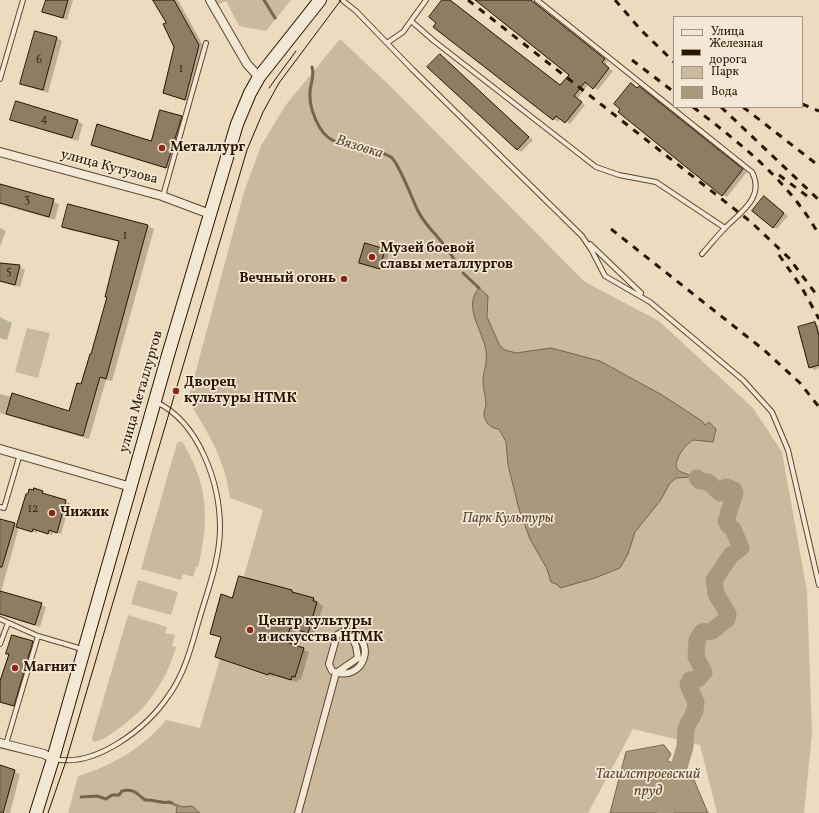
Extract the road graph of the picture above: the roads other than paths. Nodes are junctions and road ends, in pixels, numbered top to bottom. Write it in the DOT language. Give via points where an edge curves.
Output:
graph roads {
  1 [pos="23,0"];
  2 [pos="210,0"];
  3 [pos="320,0"];
  4 [pos="342,0"];
  5 [pos="426,0"];
  6 [pos="537,0"];
  7 [pos="411,21"];
  8 [pos="206,43"];
  9 [pos="387,43"];
  10 [pos="259,77"];
  11 [pos="0,79"];
  12 [pos="0,152"];
  13 [pos="162,196"];
  14 [pos="210,214"];
  15 [pos="725,228"];
  16 [pos="582,236"];
  17 [pos="702,254"];
  18 [pos="650,302"];
  19 [pos="156,402"];
  20 [pos="0,449"];
  21 [pos="20,454"];
  22 [pos="131,487"];
  23 [pos="0,507"];
  24 [pos="819,586"];
  25 [pos="0,619"];
  26 [pos="8,623"];
  27 [pos="38,636"];
  28 [pos="0,644"];
  29 [pos="85,649"];
  30 [pos="336,673"];
  31 [pos="3,744"];
  32 [pos="54,758"];
  33 [pos="36,813"];
  34 [pos="298,813"];
  1 -- 11 [label="lane"];
  2 -- 10 [label="street" via="247,64"];
  3 -- 10 [label="main road, улица Металлургов"];
  4 -- 9 [label="lane"];
  5 -- 7 [label="lane"];
  6 -- 15 [label="lane" via="752,172 756,185 754,197 741,214"];
  7 -- 9 [label="lane" via="404,32"];
  7 -- 15 [label="lane" via="434,42 596,167 619,175 656,182"];
  8 -- 13 [label="lane"];
  9 -- 16 [label="lane"];
  10 -- 14 [label="main road, улица Металлургов" via="237,124"];
  12 -- 13 [label="street, улица Кутузова"];
  13 -- 14 [label="street, улица Кутузова"];
  14 -- 19 [label="main road, улица Металлургов"];
  15 -- 17 [label="lane"];
  16 -- 18 [label="lane"];
  16 -- 18 [label="lane" via="605,276"];
  18 -- 24 [label="lane" via="743,380 772,412 788,450"];
  19 -- 22 [label="main road, улица Металлургов"];
  19 -- 32 [label="lane" via="170,409 189,430 202,453 213,482 219,506 220,529 212,574 186,661 178,681 162,704 137,728 107,750 83,759 66,761"];
  20 -- 21 [label="street"];
  21 -- 22 [label="street"];
  21 -- 23 [label="lane" via="4,508"];
  22 -- 29 [label="main road, улица Металлургов"];
  25 -- 26 [label="lane"];
  26 -- 27 [label="lane"];
  26 -- 28 [label="lane"];
  27 -- 29 [label="lane"];
  27 -- 31 [label="lane"];
  29 -- 32 [label="main road, улица Металлургов"];
  30 -- 30 [label="street" via="356,670 364,659 364,644 360,638 349,632 344,631 337,635 329,664"];
  30 -- 34 [label="street"];
  31 -- 32 [label="street"];
  32 -- 33 [label="main road, улица Металлургов"];
}
